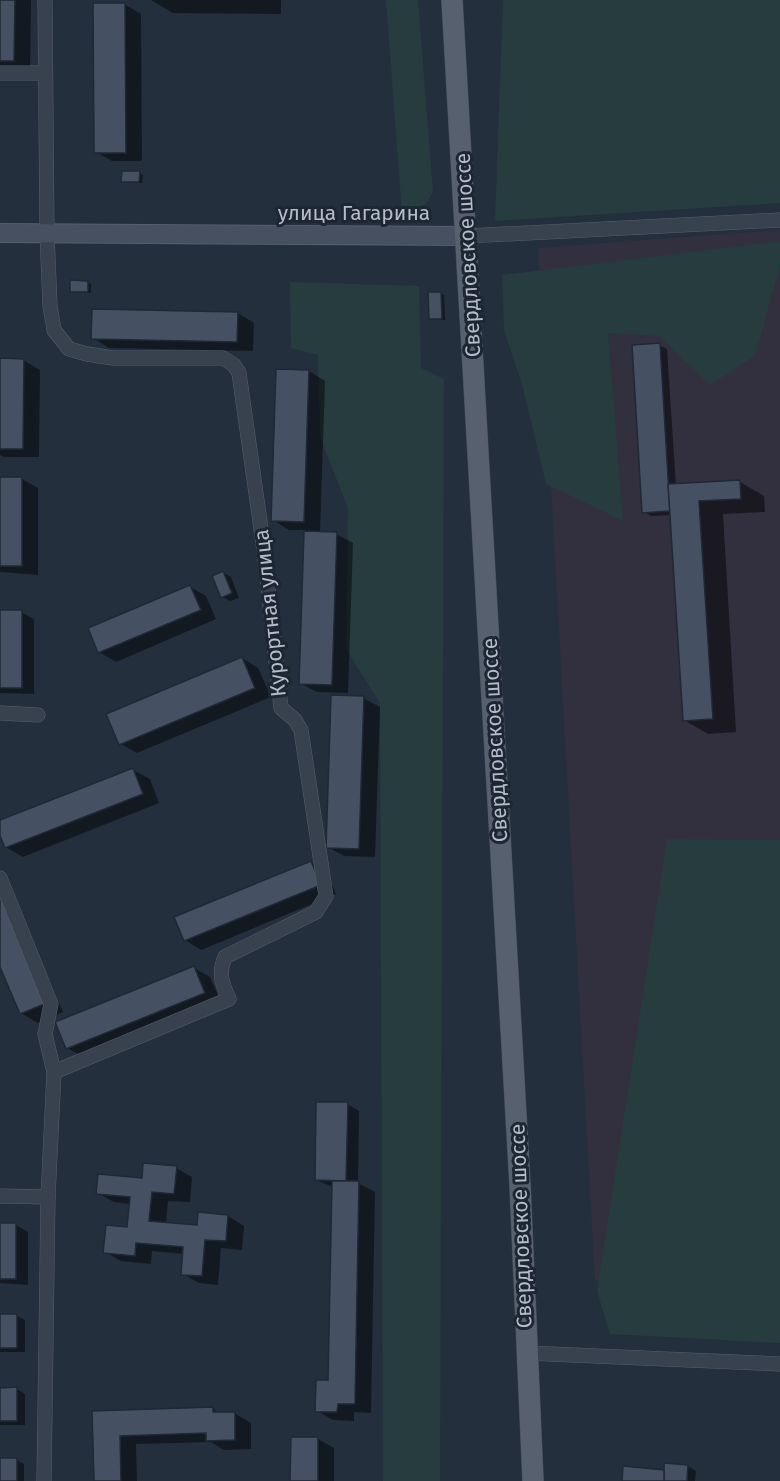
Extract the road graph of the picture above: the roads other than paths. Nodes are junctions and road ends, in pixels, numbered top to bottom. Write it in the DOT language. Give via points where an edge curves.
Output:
graph roads {
  1 [pos="45,0"];
  2 [pos="452,0"];
  3 [pos="0,73"];
  4 [pos="45,73"];
  5 [pos="780,220"];
  6 [pos="0,233"];
  7 [pos="47,233"];
  8 [pos="467,236"];
  9 [pos="0,713"];
  10 [pos="38,715"];
  11 [pos="0,878"];
  12 [pos="54,1072"];
  13 [pos="0,1196"];
  14 [pos="48,1197"];
  15 [pos="526,1353"];
  16 [pos="780,1364"];
  17 [pos="44,1481"];
  18 [pos="533,1481"];
  1 -- 4 [label="street"];
  2 -- 8 [label="main road, Свердловское шоссе"];
  3 -- 4 [label="street"];
  4 -- 7 [label="street"];
  5 -- 8 [label="street, улица Гагарина"];
  6 -- 7 [label="street, улица Гагарина"];
  7 -- 8 [label="street, улица Гагарина"];
  7 -- 12 [label="street, Курортная улица" via="54,330 69,349 113,358 223,358 239,373 281,708 300,730 326,896 316,912 225,957 221,982 229,999"];
  8 -- 15 [label="main road, Свердловское шоссе" via="519,1161"];
  9 -- 10 [label="street"];
  11 -- 12 [label="street" via="49,995 45,1034"];
  12 -- 14 [label="street"];
  13 -- 14 [label="street"];
  14 -- 17 [label="street"];
  15 -- 16 [label="street"];
  15 -- 18 [label="main road, Свердловское шоссе"];
}
